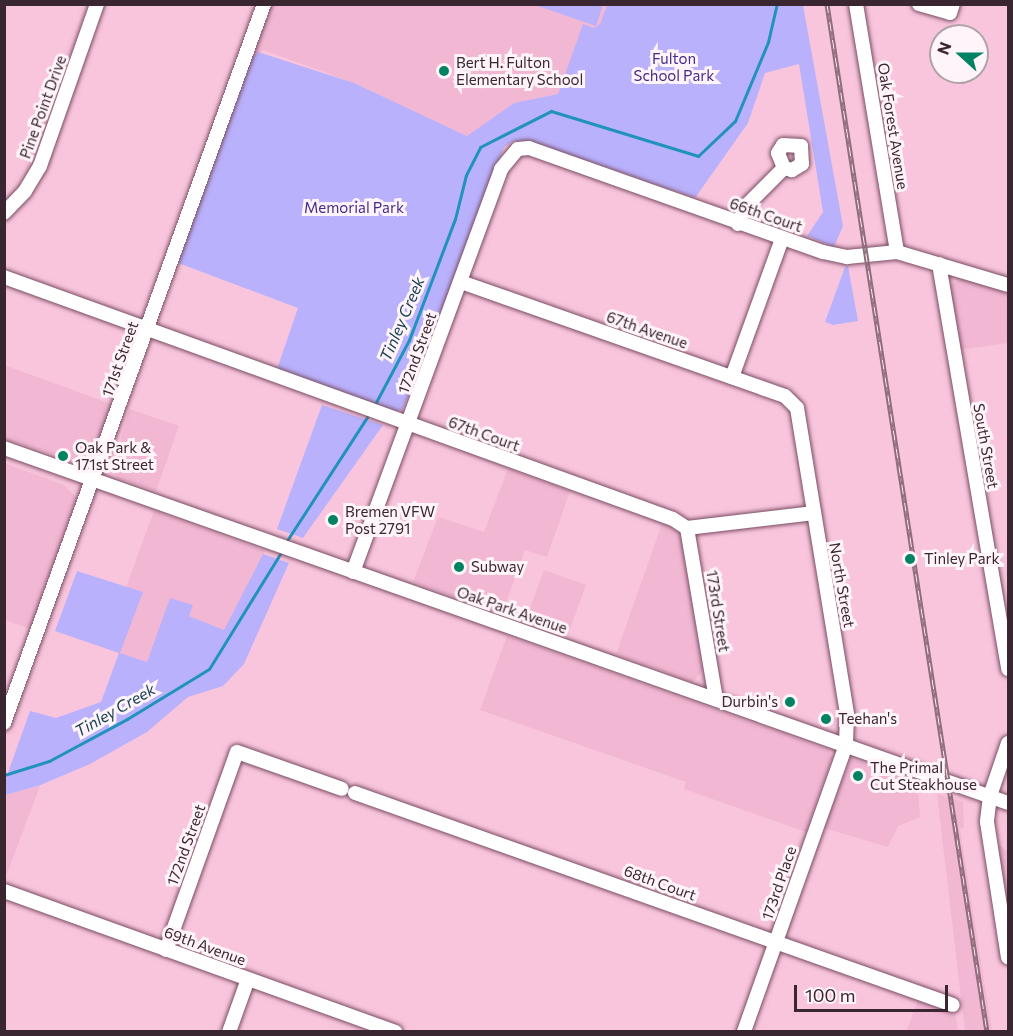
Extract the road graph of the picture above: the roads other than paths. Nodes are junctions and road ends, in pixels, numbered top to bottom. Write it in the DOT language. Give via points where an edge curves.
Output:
graph roads {
  1 [pos="97,4"];
  2 [pos="264,4"];
  3 [pos="856,4"];
  4 [pos="919,4"];
  5 [pos="952,9"];
  6 [pos="518,149"];
  7 [pos="784,168"];
  8 [pos="4,213"];
  9 [pos="738,224"];
  10 [pos="782,239"];
  11 [pos="897,252"];
  12 [pos="939,264"];
  13 [pos="4,278"];
  14 [pos="461,282"];
  15 [pos="1008,285"];
  16 [pos="148,329"];
  17 [pos="732,377"];
  18 [pos="408,425"];
  19 [pos="801,430"];
  20 [pos="4,448"];
  21 [pos="94,480"];
  22 [pos="814,513"];
  23 [pos="687,528"];
  24 [pos="353,572"];
  25 [pos="1008,669"];
  26 [pos="716,699"];
  27 [pos="4,723"];
  28 [pos="1008,743"];
  29 [pos="846,745"];
  30 [pos="237,752"];
  31 [pos="990,796"];
  32 [pos="1008,802"];
  33 [pos="4,891"];
  34 [pos="776,942"];
  35 [pos="166,950"];
  36 [pos="1008,957"];
  37 [pos="248,979"];
  38 [pos="953,1005"];
  39 [pos="229,1032"];
  40 [pos="395,1032"];
  41 [pos="744,1032"];
  1 -- 8 [label="street, Pine Point Drive" via="40,166 25,191"];
  2 -- 16 [label="street, 171st Street"];
  3 -- 11 [label="street, Oak Forest Avenue"];
  4 -- 5 [label="street"];
  6 -- 9 [label="street, 66th Court" via="529,148"];
  6 -- 14 [label="street, 172nd Street" via="501,169"];
  7 -- 9 [label="street" via="746,206"];
  9 -- 10 [label="street, 66th Court"];
  10 -- 11 [label="street, 66th Court" via="847,257"];
  10 -- 17 [label="street"];
  11 -- 12 [label="street, 66th Court"];
  12 -- 15 [label="street, 66th Court"];
  12 -- 25 [label="street, South Street"];
  13 -- 16 [label="street, 67th Court"];
  14 -- 17 [label="street, 67th Avenue"];
  14 -- 18 [label="street, 172nd Street"];
  16 -- 18 [label="street, 67th Court"];
  16 -- 21 [label="street, 171st Street"];
  17 -- 19 [label="street, 67th Avenue" via="785,396 797,408"];
  18 -- 23 [label="street, 67th Court" via="673,519"];
  18 -- 24 [label="street, 172nd Street"];
  19 -- 22 [label="street, North Street"];
  20 -- 21 [label="street, Oak Park Avenue"];
  21 -- 24 [label="street, Oak Park Avenue"];
  21 -- 27 [label="street, 171st Street"];
  22 -- 23 [label="street"];
  22 -- 29 [label="street, North Street" via="847,715"];
  23 -- 26 [label="street, 173rd Street"];
  24 -- 26 [label="street, Oak Park Avenue"];
  26 -- 29 [label="street, Oak Park Avenue"];
  28 -- 31 [label="street"];
  29 -- 31 [label="street, Oak Park Avenue"];
  29 -- 34 [label="street, 173rd Place"];
  30 -- 34 [label="street, 68th Court"];
  30 -- 35 [label="street, 172nd Street"];
  31 -- 32 [label="street, Oak Park Avenue"];
  31 -- 36 [label="street" via="987,822"];
  33 -- 35 [label="street, 69th Avenue"];
  34 -- 38 [label="street, 68th Court"];
  34 -- 41 [label="street, 173rd Place"];
  35 -- 37 [label="street, 69th Avenue"];
  37 -- 39 [label="street"];
  37 -- 40 [label="street, 69th Avenue"];
}
